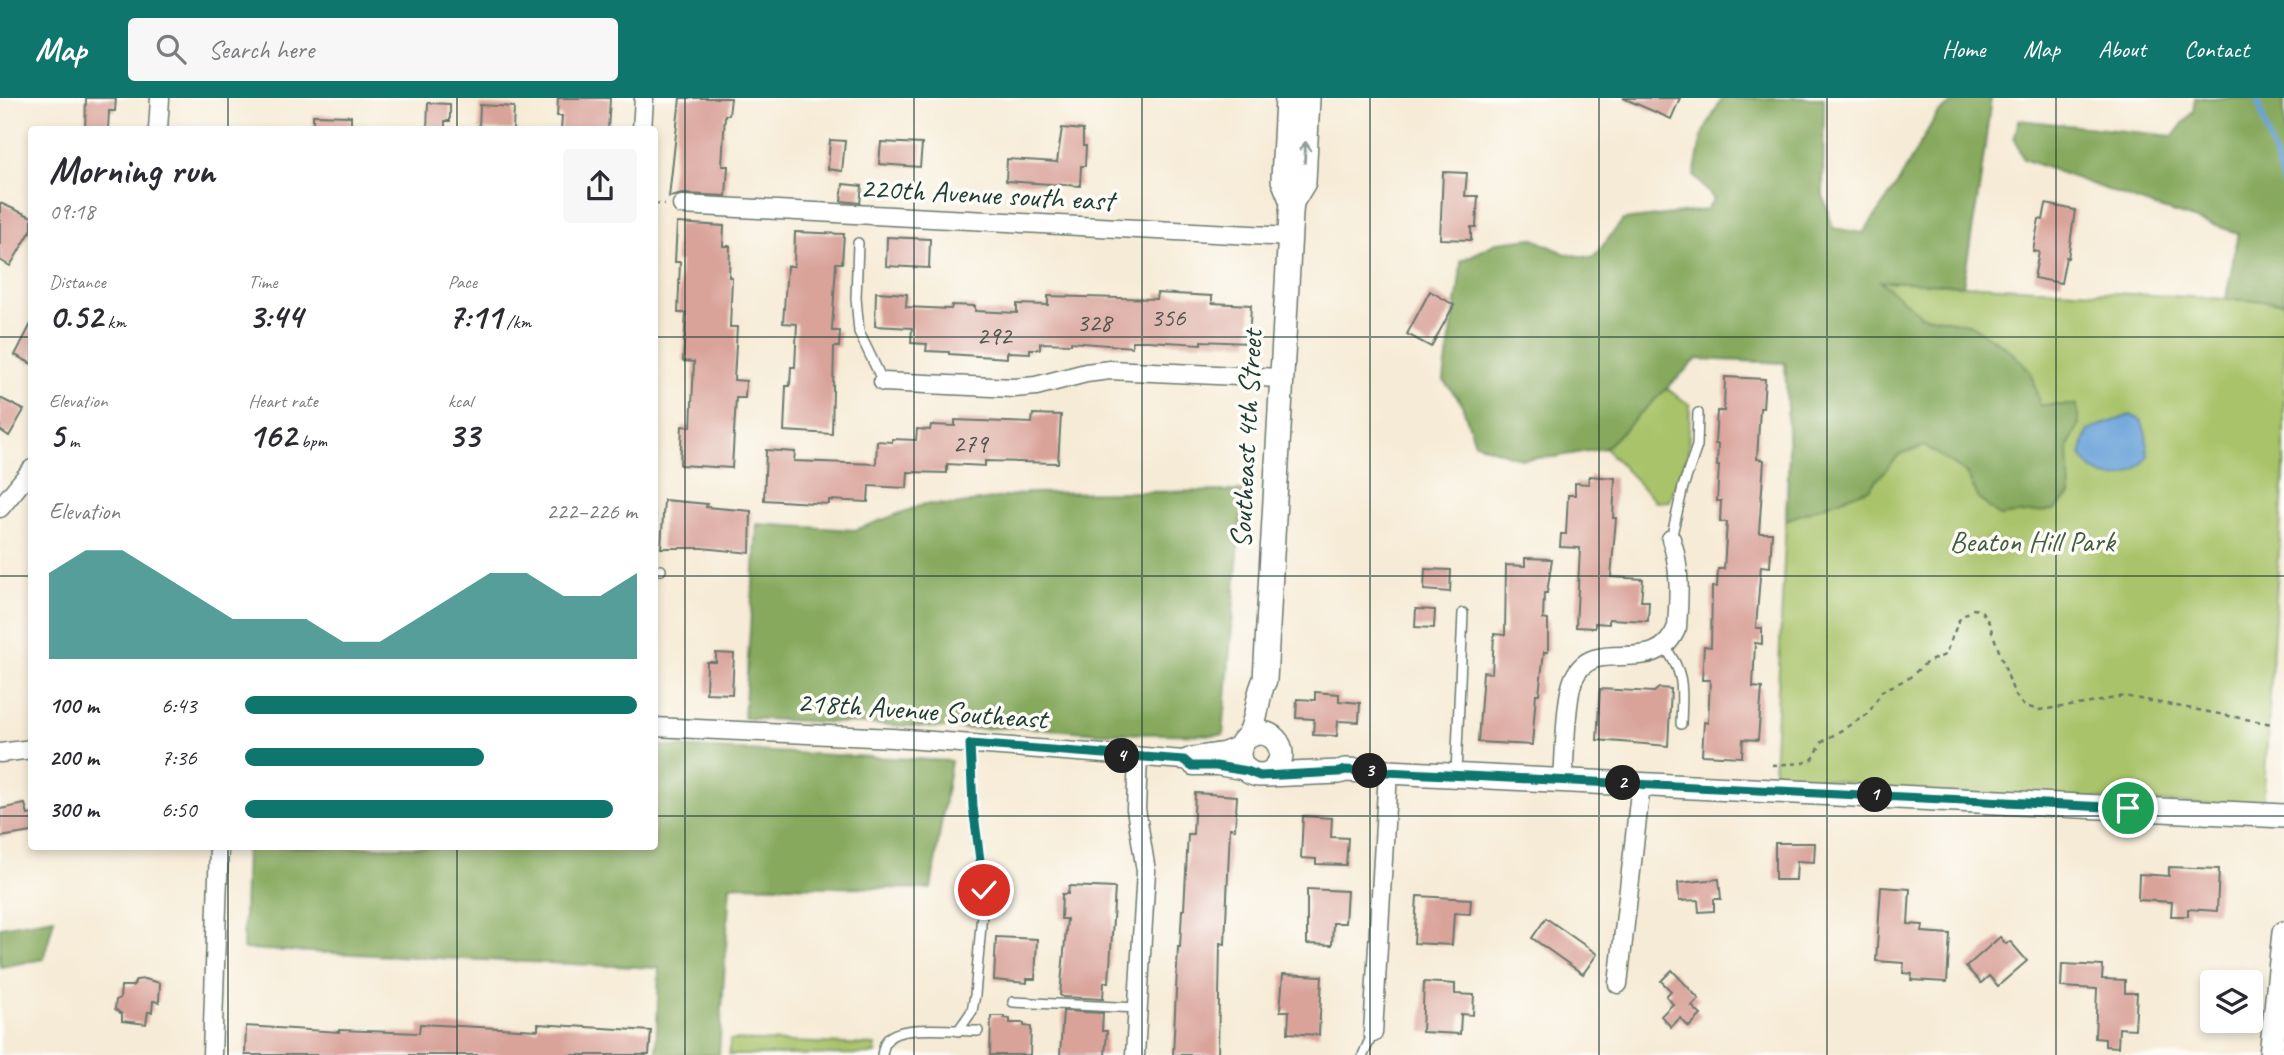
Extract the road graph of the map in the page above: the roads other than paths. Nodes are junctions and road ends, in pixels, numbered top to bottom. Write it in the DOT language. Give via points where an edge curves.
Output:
graph roads {
  1 [pos="160,98"];
  2 [pos="644,98"];
  3 [pos="1287,98"];
  4 [pos="1308,98"];
  5 [pos="158,126"];
  6 [pos="642,126"];
  7 [pos="1292,202"];
  8 [pos="682,205"];
  9 [pos="1290,237"];
  10 [pos="858,243"];
  11 [pos="1281,378"];
  12 [pos="883,382"];
  13 [pos="1698,414"];
  14 [pos="28,474"];
  15 [pos="0,508"];
  16 [pos="1671,539"];
  17 [pos="1463,613"];
  18 [pos="1664,646"];
  19 [pos="1265,680"];
  20 [pos="1681,724"];
  21 [pos="658,727"];
  22 [pos="1245,740"];
  23 [pos="1277,743"];
  24 [pos="970,744"];
  25 [pos="28,750"];
  26 [pos="0,753"];
  27 [pos="1138,757"];
  28 [pos="1184,760"];
  29 [pos="1345,770"];
  30 [pos="1388,772"];
  31 [pos="1257,773"];
  32 [pos="1456,775"];
  33 [pos="1563,780"];
  34 [pos="1641,784"];
  35 [pos="2284,816"];
  36 [pos="219,850"];
  37 [pos="2284,933"];
  38 [pos="1618,984"];
  39 [pos="1013,1002"];
  40 [pos="1138,1008"];
  41 [pos="958,1031"];
  42 [pos="978,1031"];
  43 [pos="1373,1033"];
  44 [pos="212,1055"];
  45 [pos="882,1055"];
  46 [pos="1135,1055"];
  47 [pos="1363,1055"];
  48 [pos="2272,1055"];
  1 -- 5 [label="street"];
  2 -- 6 [label="street"];
  3 -- 7 [label="street, Southeast 4th Street" via="1283,180"];
  7 -- 4 [label="street, Southeast 4th Street, one-way" via="1304,182"];
  7 -- 9 [label="street, Southeast 4th Street"];
  8 -- 9 [label="street, 220th Avenue south east"];
  9 -- 11 [label="street, Southeast 4th Street"];
  10 -- 12 [label="lane" via="859,332"];
  11 -- 12 [label="street" via="1110,370 1014,388"];
  11 -- 19 [label="street, Southeast 4th Street"];
  13 -- 16 [label="lane" via="1697,446"];
  14 -- 15 [label="street"];
  16 -- 18 [label="street" via="1679,573 1677,627"];
  17 -- 32 [label="lane"];
  18 -- 20 [label="lane" via="1677,663 1682,685"];
  18 -- 33 [label="street" via="1647,655 1600,657 1574,676"];
  19 -- 22 [label="street, Southeast 4th Street" via="1255,724"];
  19 -- 23 [label="street, Southeast 4th Street" via="1270,686"];
  21 -- 24 [label="street, 218th Avenue Southeast"];
  22 -- 23 [label="street" via="1258,732"];
  22 -- 28 [label="street, 218th Avenue Southeast" via="1223,752"];
  22 -- 31 [label="street" via="1241,765"];
  23 -- 29 [label="street, 218th Avenue Southeast" via="1304,761"];
  23 -- 31 [label="street" via="1277,766"];
  24 -- 27 [label="street, 218th Avenue Southeast"];
  24 -- 41 [label="lane" via="984,890 972,1012"];
  25 -- 26 [label="street"];
  27 -- 28 [label="street, 218th Avenue Southeast"];
  27 -- 40 [label="street" via="1136,809 1146,871"];
  28 -- 31 [label="street, 218th Avenue Southeast" via="1191,766"];
  29 -- 30 [label="street, 218th Avenue Southeast"];
  29 -- 31 [label="street, 218th Avenue Southeast"];
  30 -- 32 [label="street, 218th Avenue Southeast"];
  30 -- 43 [label="street"];
  32 -- 33 [label="street, 218th Avenue Southeast"];
  33 -- 34 [label="street, 218th Avenue Southeast"];
  34 -- 35 [label="street, 218th Avenue Southeast"];
  34 -- 38 [label="street"];
  36 -- 44 [label="street"];
  37 -- 48 [label="street"];
  39 -- 40 [label="lane"];
  40 -- 46 [label="street"];
  41 -- 42 [label="lane"];
  41 -- 45 [label="lane" via="895,1034 888,1038"];
  43 -- 47 [label="lane"];
}
